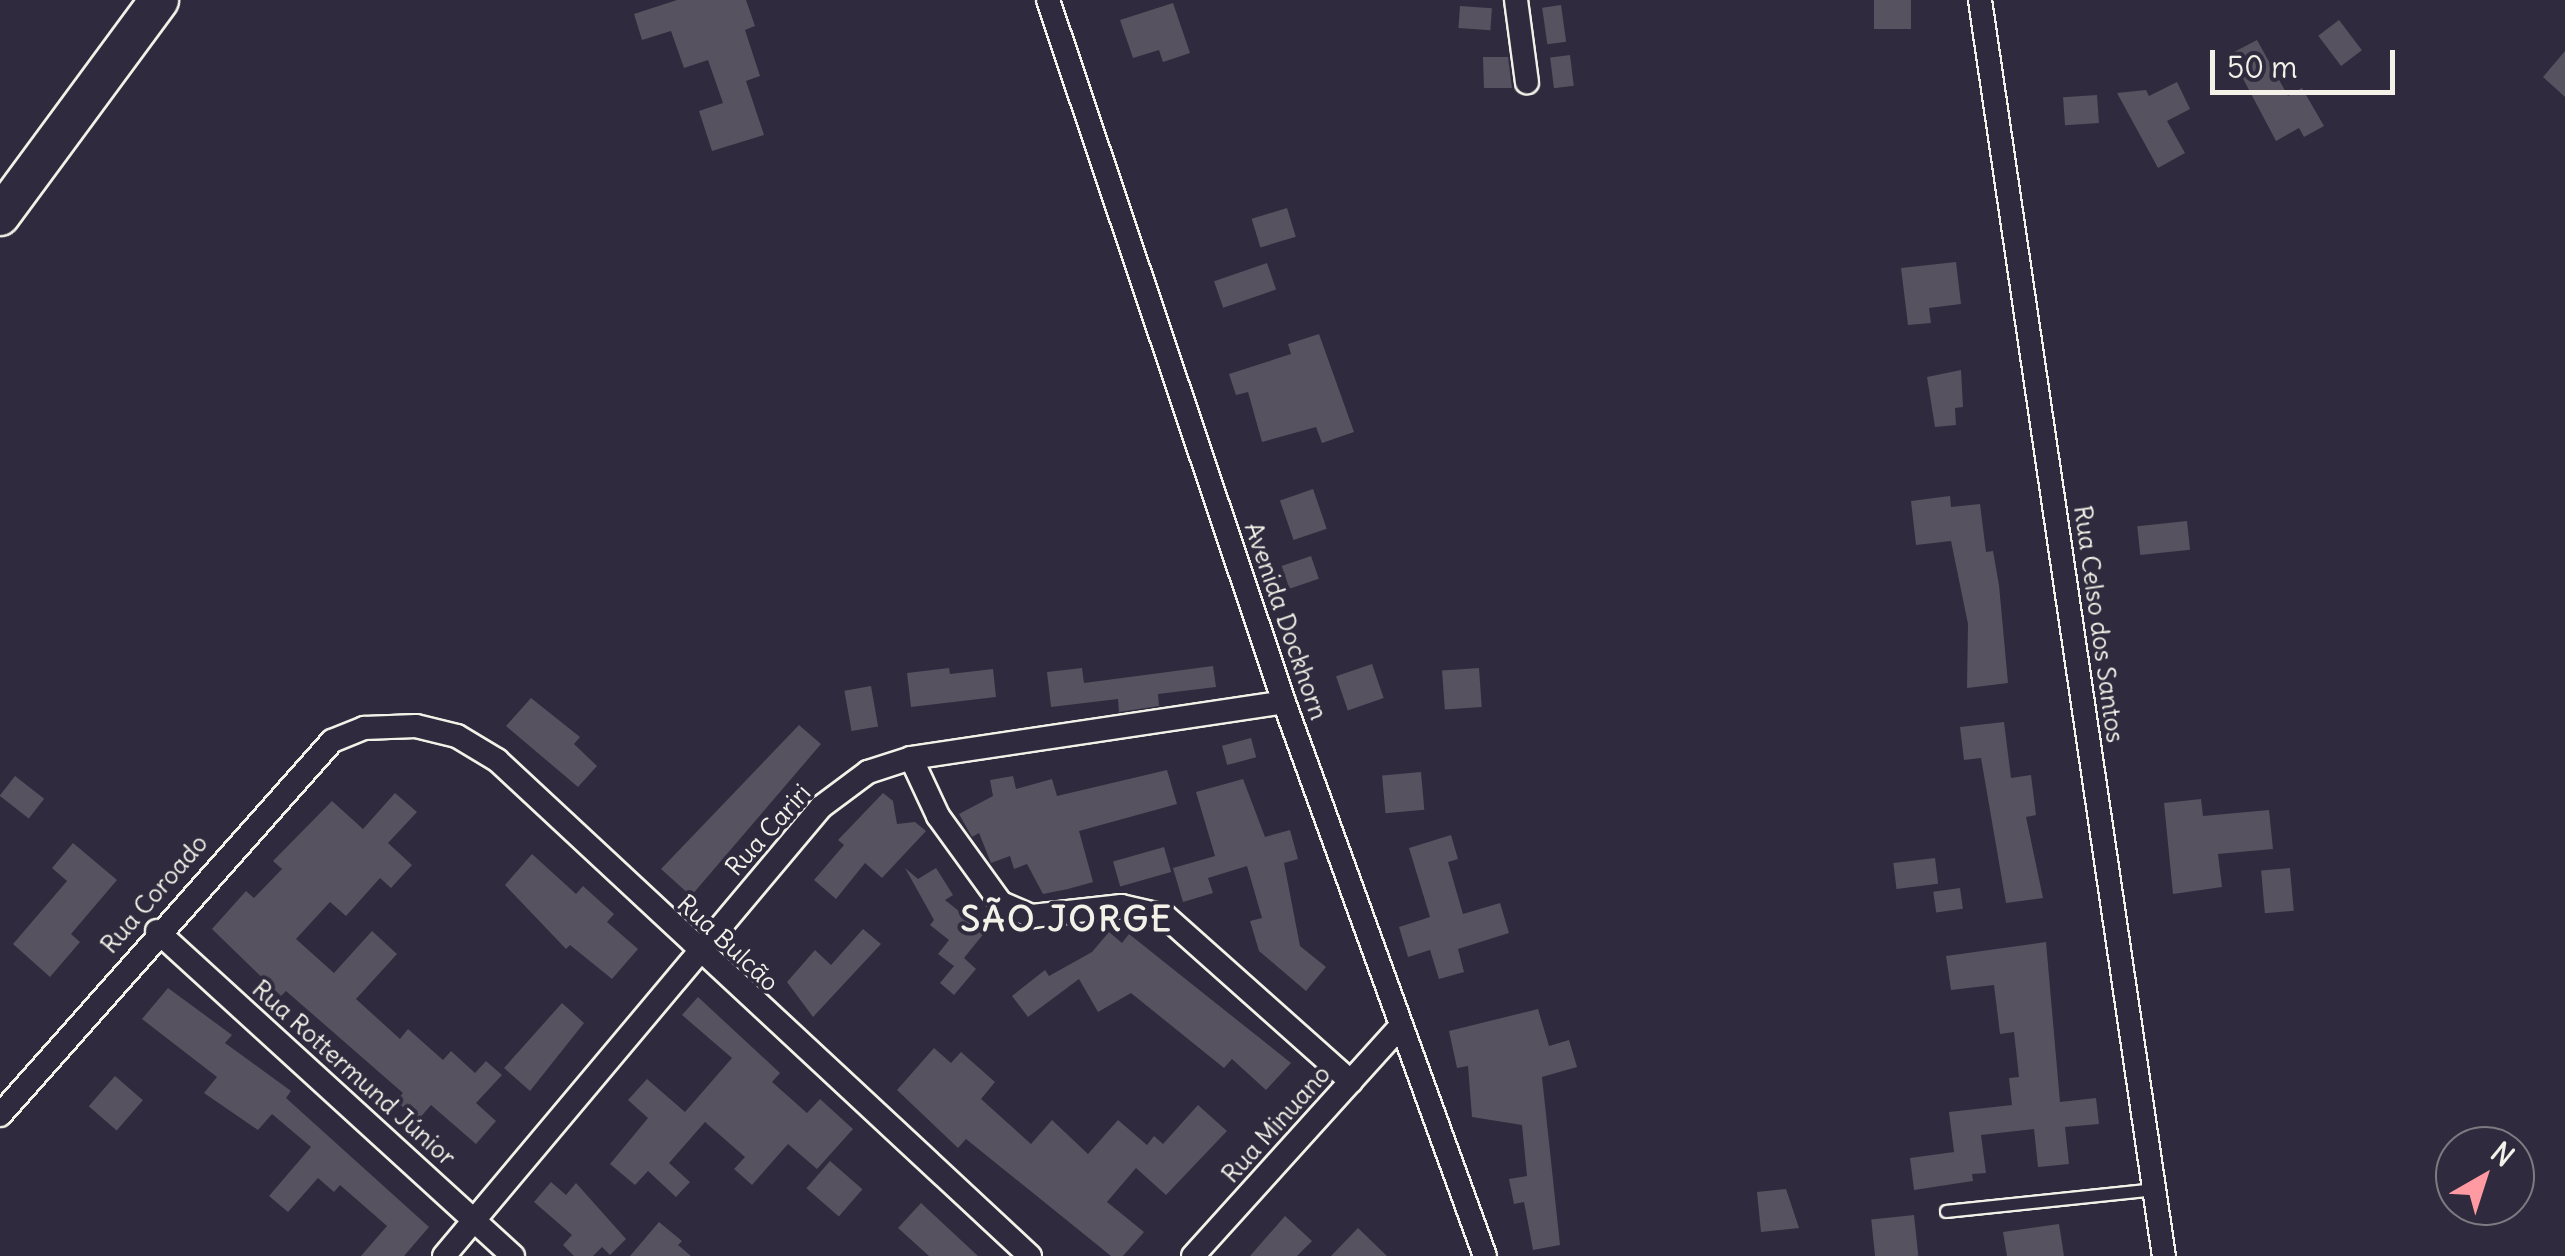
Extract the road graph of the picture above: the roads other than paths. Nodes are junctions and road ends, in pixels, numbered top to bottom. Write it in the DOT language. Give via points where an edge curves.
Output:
graph roads {
  1 [pos="159,0"];
  2 [pos="1048,0"];
  3 [pos="1516,0"];
  4 [pos="1980,0"];
  5 [pos="1528,82"];
  6 [pos="0,216"];
  7 [pos="1284,702"];
  8 [pos="364,728"];
  9 [pos="912,758"];
  10 [pos="157,930"];
  11 [pos="698,953"];
  12 [pos="1399,1028"];
  13 [pos="1351,1082"];
  14 [pos="0,1115"];
  15 [pos="2155,1189"];
  16 [pos="1946,1212"];
  17 [pos="474,1221"];
  18 [pos="444,1256"];
  19 [pos="512,1256"];
  20 [pos="1030,1256"];
  21 [pos="1192,1256"];
  22 [pos="1485,1256"];
  23 [pos="2164,1256"];
  1 -- 6 [label="main road"];
  2 -- 7 [label="street, Avenida Dockhorn"];
  3 -- 5 [label="street"];
  4 -- 15 [label="street, Rua Celso dos Santos"];
  7 -- 9 [label="street, Rua Cariri"];
  7 -- 12 [label="street, Avenida Dockhorn"];
  8 -- 10 [label="street, Rua Coroado" via="321,751"];
  8 -- 11 [label="street, Rua Bulcão" via="416,726 457,736 497,760"];
  9 -- 11 [label="street, Rua Cariri" via="868,772 821,807"];
  9 -- 13 [label="street" via="938,816 1001,903 1032,916 1121,906 1164,916 1209,949"];
  10 -- 14 [label="street, Rua Coroado"];
  10 -- 17 [label="street, Rua Rottermund Júnior"];
  11 -- 17 [label="street, Rua Cariri"];
  11 -- 20 [label="street, Rua Bulcão"];
  12 -- 13 [label="street, Rua Minuano"];
  12 -- 22 [label="street, Avenida Dockhorn"];
  13 -- 21 [label="street, Rua Minuano"];
  15 -- 16 [label="lane"];
  15 -- 23 [label="street, Rua Celso dos Santos"];
  17 -- 18 [label="street, Rua Cariri"];
  17 -- 19 [label="street, Rua Rottermund Júnior"];
}
